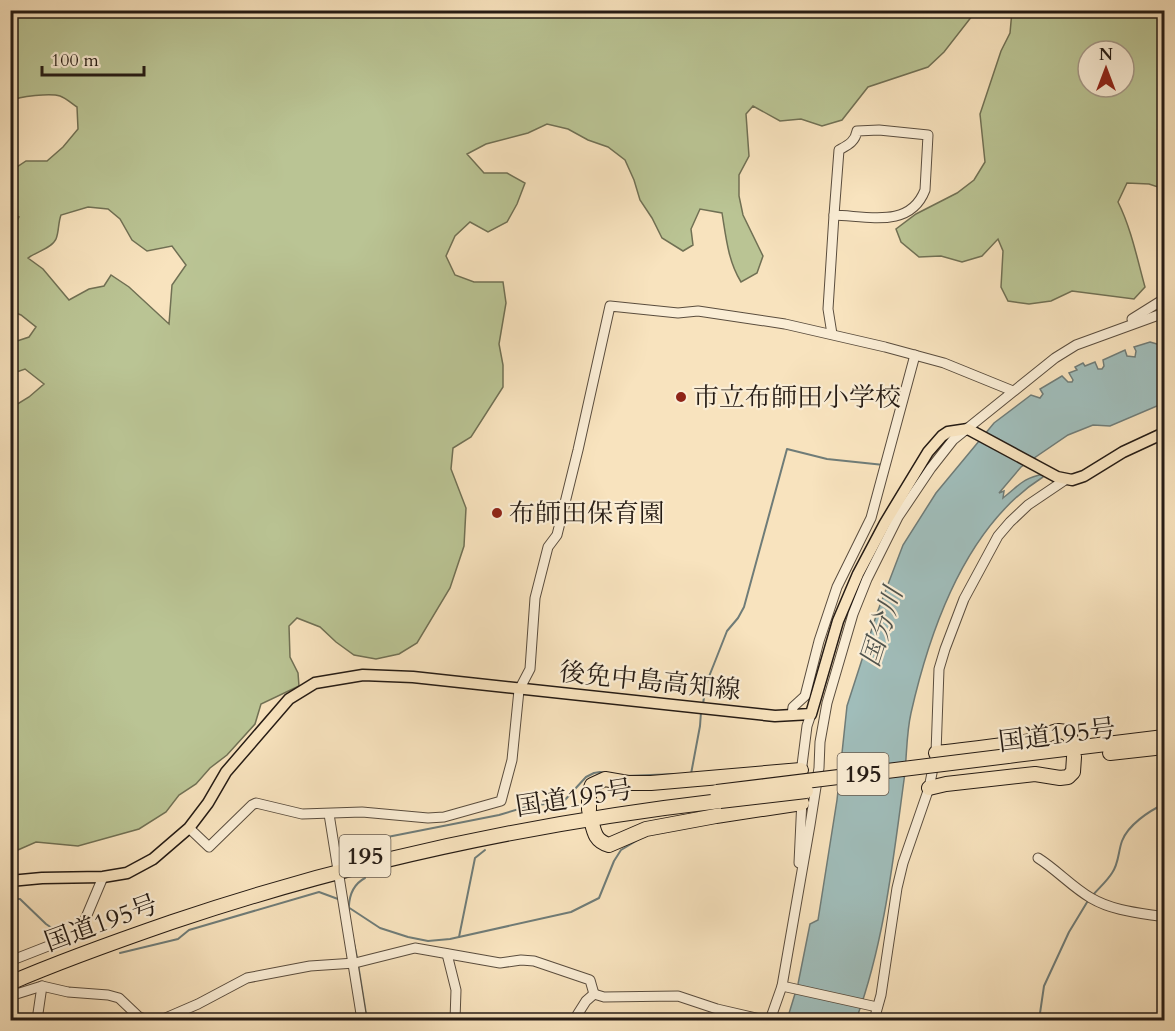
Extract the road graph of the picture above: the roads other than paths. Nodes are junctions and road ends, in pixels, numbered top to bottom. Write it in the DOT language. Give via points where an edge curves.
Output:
graph roads {
  1 [pos="834,214"];
  2 [pos="1164,299"];
  3 [pos="1164,313"];
  4 [pos="1117,329"];
  5 [pos="832,334"];
  6 [pos="915,355"];
  7 [pos="1013,391"];
  8 [pos="970,430"];
  9 [pos="1164,433"];
  10 [pos="1061,478"];
  11 [pos="519,690"];
  12 [pos="811,714"];
  13 [pos="792,715"];
  14 [pos="1164,737"];
  15 [pos="992,747"];
  16 [pos="1164,747"];
  17 [pos="936,753"];
  18 [pos="1073,753"];
  19 [pos="801,770"];
  20 [pos="996,778"];
  21 [pos="929,788"];
  22 [pos="802,803"];
  23 [pos="329,814"];
  24 [pos="590,815"];
  25 [pos="189,828"];
  26 [pos="1038,858"];
  27 [pos="338,867"];
  28 [pos="103,877"];
  29 [pos="10,881"];
  30 [pos="797,892"];
  31 [pos="1164,917"];
  32 [pos="447,954"];
  33 [pos="10,961"];
  34 [pos="356,963"];
  35 [pos="25,972"];
  36 [pos="10,974"];
  37 [pos="10,983"];
  38 [pos="42,986"];
  39 [pos="784,987"];
  40 [pos="594,994"];
  41 [pos="10,996"];
  42 [pos="873,1007"];
  43 [pos="37,1020"];
  44 [pos="362,1020"];
  45 [pos="456,1020"];
  46 [pos="574,1020"];
  47 [pos="765,1020"];
  48 [pos="770,1020"];
  49 [pos="874,1020"];
  1 -- 1 [label="street" via="893,218 914,206 925,190 928,135 857,131 856,138 839,150"];
  1 -- 5 [label="street" via="828,309"];
  2 -- 4 [label="street"];
  3 -- 4 [label="street"];
  4 -- 7 [label="street" via="1076,345"];
  5 -- 6 [label="street"];
  5 -- 11 [label="street" via="698,311 678,313 610,306 557,535 548,547 535,598 530,669"];
  6 -- 7 [label="street"];
  6 -- 13 [label="street" via="871,518 837,587 805,696"];
  7 -- 8 [label="street"];
  8 -- 10 [label="main road"];
  8 -- 12 [label="main road" via="948,432 935,442 885,523 838,621"];
  8 -- 30 [label="street" via="946,448 898,518 853,614 820,742"];
  9 -- 10 [label="main road" via="1084,476"];
  10 -- 17 [label="street" via="1010,522 964,599 939,669"];
  11 -- 13 [label="main road, 後免中島高知線"];
  11 -- 23 [label="street" via="512,760 501,801 444,817"];
  11 -- 25 [label="main road, 後免中島高知線" via="363,675 315,683 289,699 226,772"];
  12 -- 13 [label="main road, 後免中島高知線"];
  12 -- 19 [label="street"];
  14 -- 18 [label="highway, 国道195号 / 195"];
  15 -- 17 [label="highway"];
  15 -- 18 [label="highway" via="1039,739 1061,730 1070,736"];
  15 -- 20 [label="street"];
  16 -- 18 [label="highway, 国道195号 / 195"];
  17 -- 21 [label="street"];
  18 -- 20 [label="highway" via="1073,772 1068,777 1035,774"];
  18 -- 24 [label="highway, 国道195号 / 195, bridge"];
  19 -- 22 [label="street"];
  19 -- 24 [label="highway" via="651,783 605,778 592,785"];
  20 -- 21 [label="highway"];
  21 -- 42 [label="street" via="903,863"];
  22 -- 24 [label="highway" via="646,830 609,845 596,837"];
  22 -- 30 [label="street"];
  23 -- 25 [label="street" via="302,814 256,803 209,847"];
  23 -- 27 [label="street"];
  24 -- 27 [label="highway, 国道195号 / 195"];
  25 -- 28 [label="main road, 後免中島高知線" via="153,859 127,873"];
  26 -- 31 [label="street" via="1103,904"];
  27 -- 34 [label="street"];
  27 -- 35 [label="highway, 国道195号 / 195"];
  28 -- 29 [label="main road, 後免中島高知線"];
  28 -- 33 [label="street" via="79,934"];
  30 -- 39 [label="street"];
  32 -- 34 [label="street" via="411,948"];
  32 -- 40 [label="street" via="500,963 534,961 590,980"];
  32 -- 45 [label="street" via="456,990"];
  34 -- 38 [label="street" via="310,966 247,978 161,1020 139,1017 119,998"];
  34 -- 44 [label="street"];
  35 -- 36 [label="highway, 国道195号 / 195"];
  35 -- 37 [label="highway, 国道195号 / 195"];
  38 -- 41 [label="street"];
  38 -- 43 [label="street"];
  39 -- 42 [label="street"];
  39 -- 48 [label="street"];
  40 -- 46 [label="street"];
  40 -- 47 [label="street" via="678,996"];
  42 -- 49 [label="street"];
}
